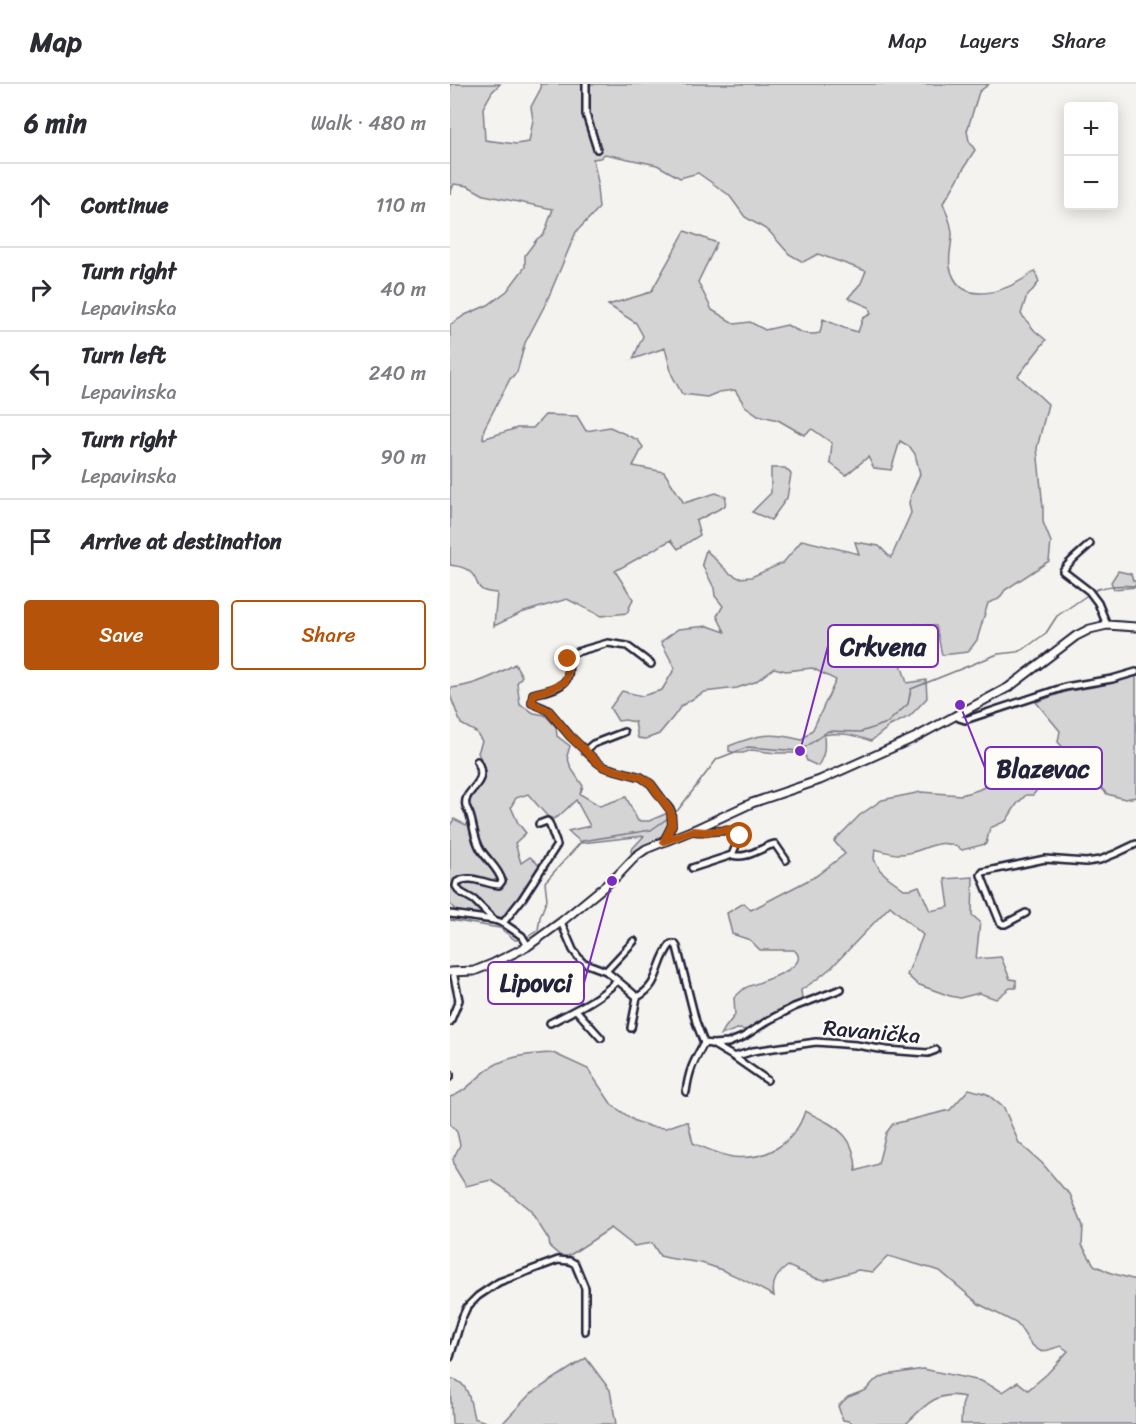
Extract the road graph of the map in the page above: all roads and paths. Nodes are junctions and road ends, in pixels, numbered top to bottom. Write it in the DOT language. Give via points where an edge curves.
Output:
graph roads {
  1 [pos="586,84"];
  2 [pos="597,149"];
  3 [pos="1090,544"];
  4 [pos="1107,625"];
  5 [pos="1136,627"];
  6 [pos="651,664"];
  7 [pos="1136,672"];
  8 [pos="956,715"];
  9 [pos="624,732"];
  10 [pos="585,751"];
  11 [pos="477,761"];
  12 [pos="539,824"];
  13 [pos="692,831"];
  14 [pos="664,841"];
  15 [pos="1136,844"];
  16 [pos="732,855"];
  17 [pos="786,860"];
  18 [pos="692,868"];
  19 [pos="1026,913"];
  20 [pos="450,914"];
  21 [pos="494,920"];
  22 [pos="561,922"];
  23 [pos="503,923"];
  24 [pos="525,941"];
  25 [pos="634,941"];
  26 [pos="606,971"];
  27 [pos="452,972"];
  28 [pos="617,981"];
  29 [pos="841,989"];
  30 [pos="636,998"];
  31 [pos="576,1010"];
  32 [pos="450,1022"];
  33 [pos="550,1023"];
  34 [pos="631,1028"];
  35 [pos="600,1038"];
  36 [pos="704,1044"];
  37 [pos="712,1044"];
  38 [pos="936,1050"];
  39 [pos="734,1057"];
  40 [pos="766,1080"];
  41 [pos="686,1092"];
  42 [pos="585,1330"];
  43 [pos="450,1357"];
  1 -- 2 [label="street" via="586,114"];
  3 -- 4 [label="street" via="1062,569 1091,593"];
  4 -- 5 [label="main road"];
  4 -- 8 [label="main road" via="1076,636 1009,687"];
  6 -- 10 [label="street" via="627,646 608,643 573,653 568,659 565,682 533,694 532,703 549,711"];
  7 -- 8 [label="street" via="1065,687 965,720"];
  8 -- 13 [label="main road" via="855,765 752,803"];
  9 -- 10 [label="street"];
  10 -- 14 [label="street" via="604,767 641,777 651,784 671,815 672,825"];
  11 -- 21 [label="street" via="481,768 479,783 467,797 466,805 480,849 502,881 490,885 465,878 456,886"];
  12 -- 23 [label="street" via="549,823 557,846"];
  13 -- 14 [label="main road"];
  13 -- 16 [label="street" via="739,832"];
  14 -- 22 [label="main road" via="636,856"];
  15 -- 19 [label="street" via="1100,860 1045,859 983,872 1000,922 1005,924"];
  16 -- 17 [label="street" via="746,856 775,844"];
  16 -- 18 [label="street"];
  20 -- 21 [label="street"];
  21 -- 23 [label="street"];
  22 -- 24 [label="main road"];
  22 -- 26 [label="street" via="582,962"];
  23 -- 24 [label="street"];
  24 -- 27 [label="main road" via="494,963 474,971"];
  25 -- 26 [label="street"];
  26 -- 28 [label="street"];
  27 -- 32 [label="street" via="459,1004"];
  28 -- 30 [label="street"];
  28 -- 31 [label="street"];
  29 -- 37 [label="street, Ravanička" via="794,1007 743,1037"];
  30 -- 34 [label="street"];
  30 -- 36 [label="street" via="648,991 663,956 675,944"];
  31 -- 33 [label="street"];
  31 -- 35 [label="street"];
  36 -- 37 [label="street, Ravanička"];
  36 -- 41 [label="street" via="689,1072"];
  37 -- 39 [label="street"];
  38 -- 39 [label="street, Ravanička" via="928,1053 816,1042"];
  39 -- 40 [label="street"];
  42 -- 43 [label="street" via="585,1288 575,1264 558,1260 499,1282 478,1296 460,1320"];
}
